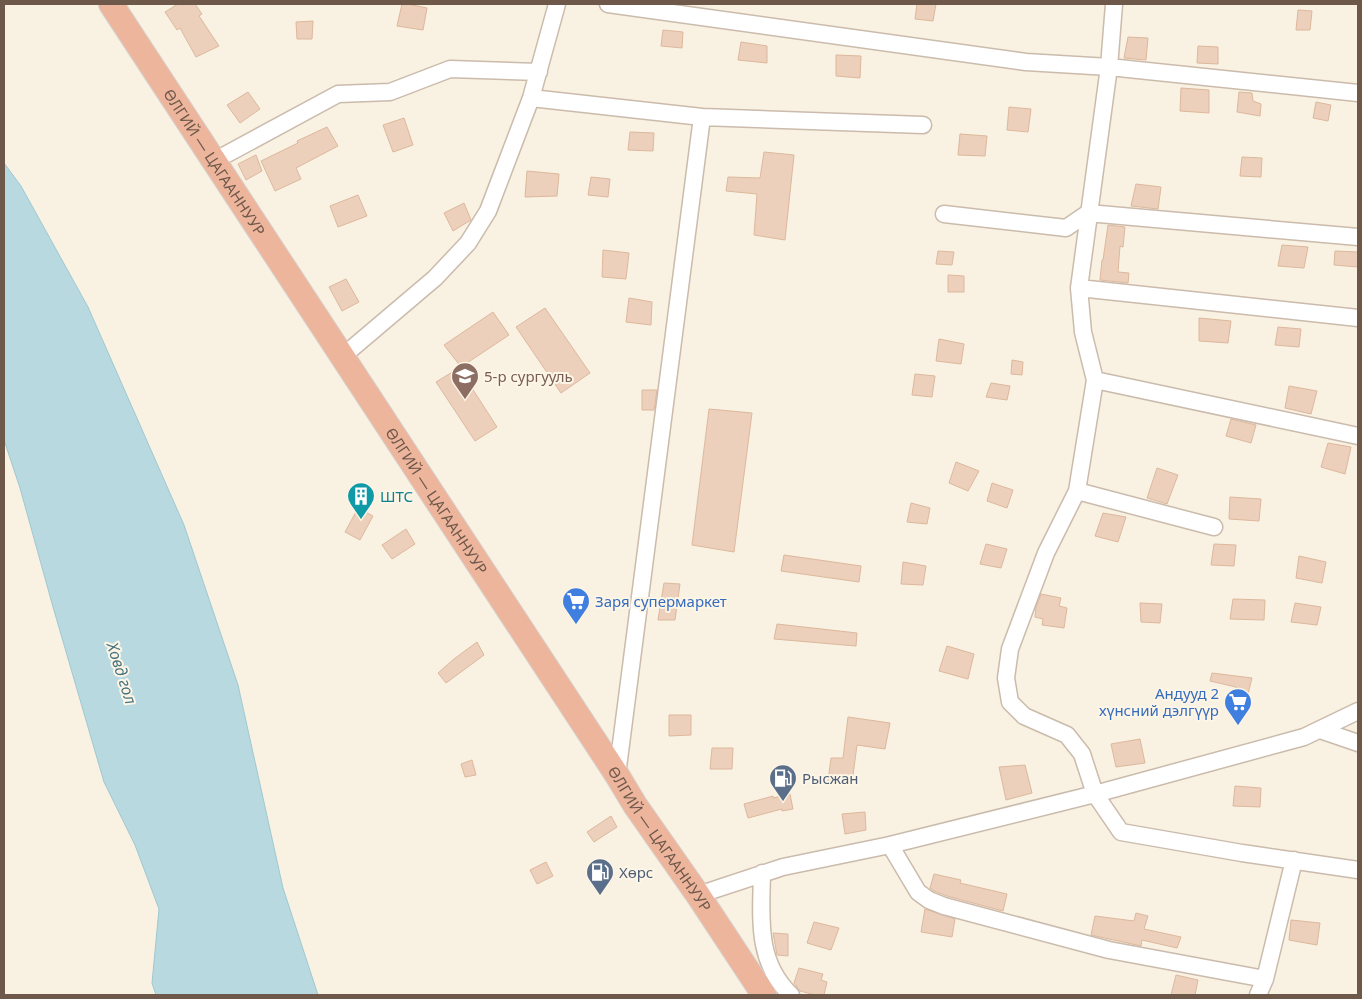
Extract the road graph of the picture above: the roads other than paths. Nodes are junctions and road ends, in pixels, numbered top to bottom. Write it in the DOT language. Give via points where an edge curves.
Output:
graph roads {
  1 [pos="111,4"];
  2 [pos="557,4"];
  3 [pos="608,4"];
  4 [pos="1114,4"];
  5 [pos="1109,67"];
  6 [pos="538,72"];
  7 [pos="1358,93"];
  8 [pos="531,98"];
  9 [pos="702,117"];
  10 [pos="923,125"];
  11 [pos="214,161"];
  12 [pos="1088,213"];
  13 [pos="944,214"];
  14 [pos="1358,237"];
  15 [pos="1079,288"];
  16 [pos="1358,318"];
  17 [pos="343,356"];
  18 [pos="1095,380"];
  19 [pos="1358,436"];
  20 [pos="1077,491"];
  21 [pos="1214,527"];
  22 [pos="1358,711"];
  23 [pos="1320,730"];
  24 [pos="1358,743"];
  25 [pos="617,774"];
  26 [pos="1095,794"];
  27 [pos="890,845"];
  28 [pos="1294,860"];
  29 [pos="1358,870"];
  30 [pos="762,874"];
  31 [pos="698,895"];
  32 [pos="1265,980"];
  33 [pos="764,995"];
  34 [pos="791,995"];
  35 [pos="1258,995"];
  1 -- 11 [label="highway, ӨЛГИЙ — ЦАГААННУУР"];
  2 -- 6 [label="street"];
  3 -- 5 [label="street" via="1026,62"];
  4 -- 5 [label="street"];
  5 -- 7 [label="street"];
  5 -- 12 [label="street"];
  6 -- 8 [label="street"];
  6 -- 11 [label="street" via="450,69 390,92 338,94"];
  8 -- 9 [label="street"];
  8 -- 17 [label="street" via="488,211 468,243 435,278"];
  9 -- 10 [label="street"];
  9 -- 25 [label="street"];
  11 -- 17 [label="highway, ӨЛГИЙ — ЦАГААННУУР"];
  12 -- 13 [label="street" via="1066,228"];
  12 -- 14 [label="street"];
  12 -- 15 [label="street"];
  15 -- 16 [label="street"];
  15 -- 18 [label="street" via="1083,332"];
  17 -- 25 [label="highway, ӨЛГИЙ — ЦАГААННУУР"];
  18 -- 19 [label="street"];
  18 -- 20 [label="street"];
  20 -- 21 [label="street"];
  20 -- 26 [label="street" via="1046,553 1010,649 1006,678 1010,702 1024,716 1067,735 1082,754"];
  22 -- 23 [label="street"];
  23 -- 24 [label="street"];
  23 -- 26 [label="street"];
  25 -- 31 [label="highway, ӨЛГИЙ — ЦАГААННУУР"];
  26 -- 27 [label="street"];
  26 -- 28 [label="street" via="1121,832"];
  27 -- 30 [label="street"];
  27 -- 32 [label="street" via="918,892 944,906 1109,950"];
  28 -- 29 [label="street"];
  28 -- 32 [label="street"];
  30 -- 31 [label="street"];
  30 -- 34 [label="street" via="761,928 766,954 772,969"];
  31 -- 33 [label="highway, ӨЛГИЙ — ЦАГААННУУР"];
  32 -- 35 [label="street"];
}
